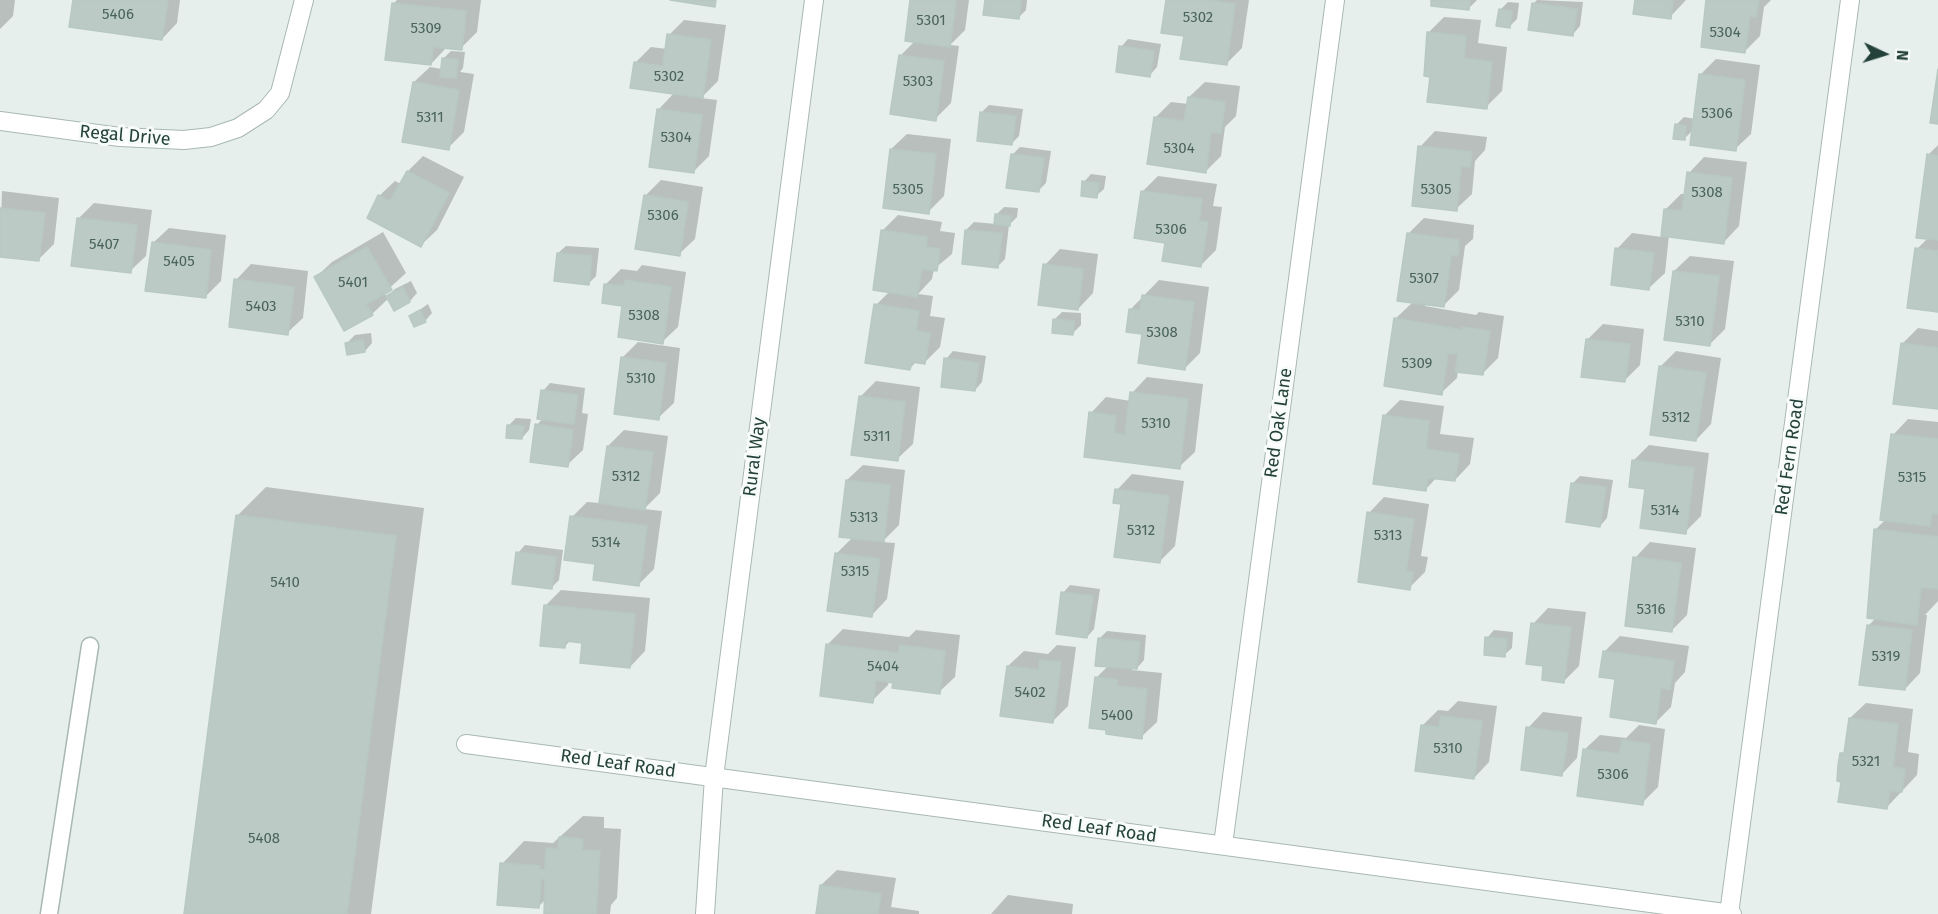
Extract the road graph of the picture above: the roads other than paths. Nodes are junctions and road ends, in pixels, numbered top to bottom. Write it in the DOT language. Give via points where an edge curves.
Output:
graph roads {
  1 [pos="304,0"];
  2 [pos="814,0"];
  3 [pos="1335,0"];
  4 [pos="1850,0"];
  5 [pos="0,122"];
  6 [pos="90,646"];
  7 [pos="466,744"];
  8 [pos="714,777"];
  9 [pos="1223,845"];
  10 [pos="49,914"];
  11 [pos="705,914"];
  12 [pos="1731,914"];
  1 -- 5 [label="street, Regal Drive" via="280,93 266,110 238,128 184,140 120,137"];
  2 -- 8 [label="street, Rural Way"];
  3 -- 9 [label="street, Red Oak Lane"];
  4 -- 12 [label="street, Red Fern Road"];
  6 -- 10 [label="lane"];
  7 -- 8 [label="street, Red Leaf Road"];
  8 -- 9 [label="street, Red Leaf Road"];
  8 -- 11 [label="street, Rural Way"];
  9 -- 12 [label="street, Red Leaf Road"];
}
